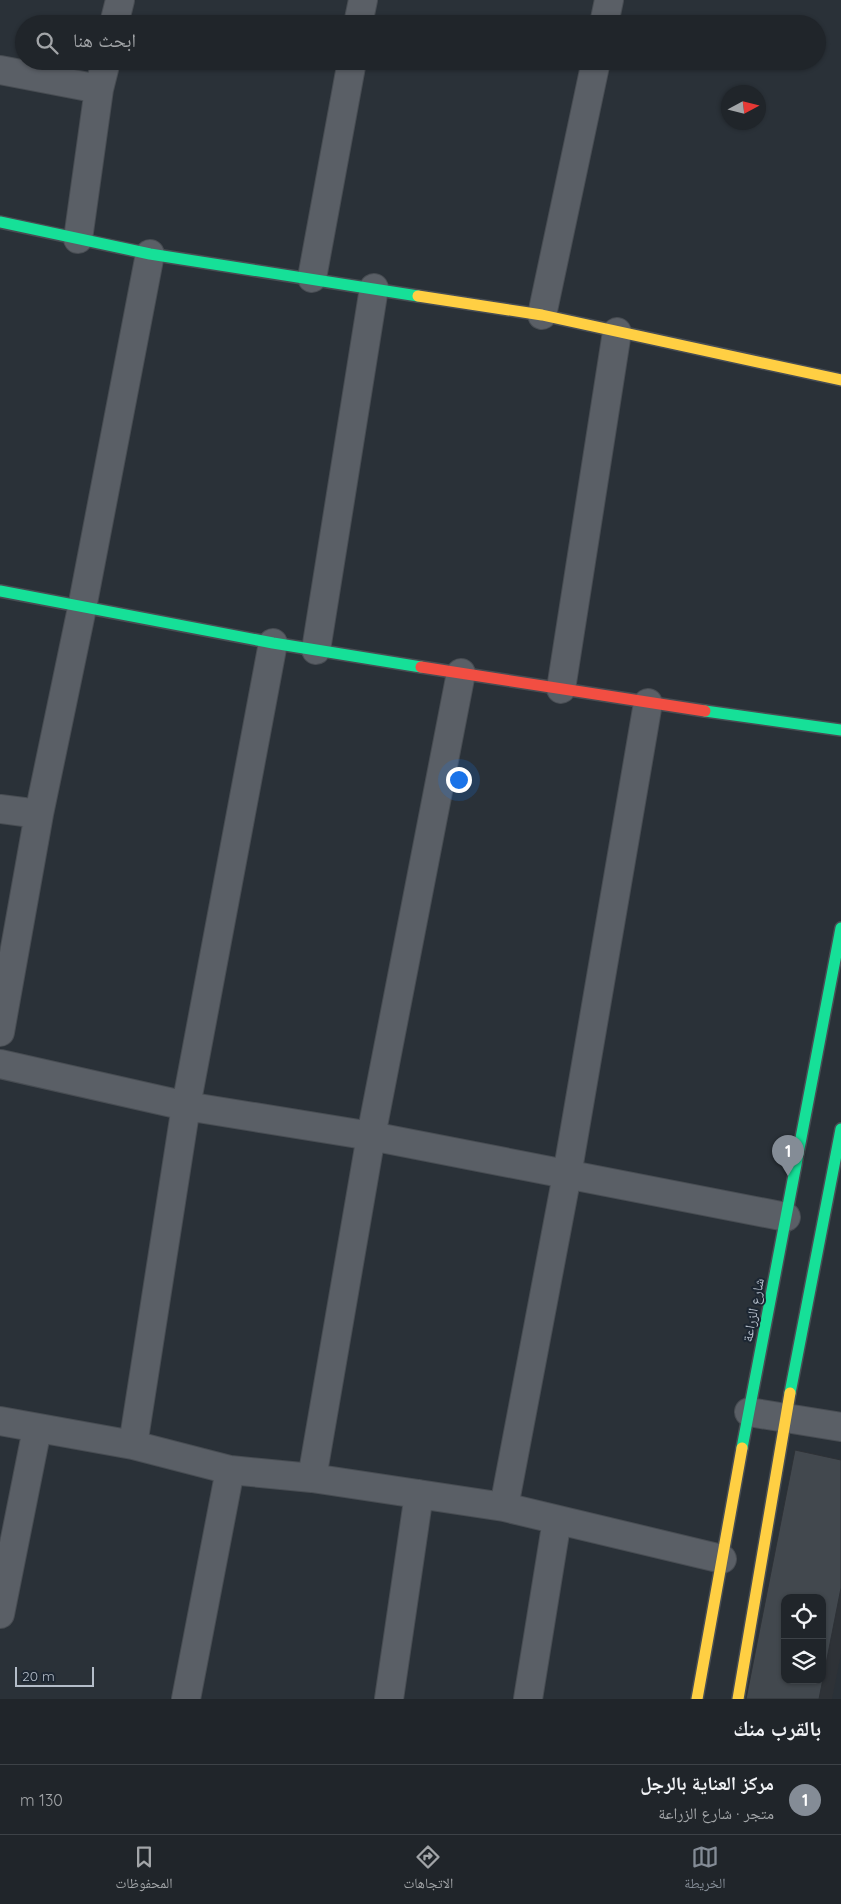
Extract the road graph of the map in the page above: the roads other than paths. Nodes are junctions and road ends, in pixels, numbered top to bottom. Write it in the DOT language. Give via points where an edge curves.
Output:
graph roads {
  1 [pos="120,0"];
  2 [pos="363,0"];
  3 [pos="609,0"];
  4 [pos="116,15"];
  5 [pos="360,15"];
  6 [pos="606,15"];
  7 [pos="0,70"];
  8 [pos="104,70"];
  9 [pos="350,70"];
  10 [pos="594,70"];
  11 [pos="100,88"];
  12 [pos="0,222"];
  13 [pos="78,239"];
  14 [pos="150,254"];
  15 [pos="312,278"];
  16 [pos="374,288"];
  17 [pos="542,315"];
  18 [pos="617,332"];
  19 [pos="841,380"];
  20 [pos="0,591"];
  21 [pos="82,608"];
  22 [pos="273,643"];
  23 [pos="316,650"];
  24 [pos="461,672"];
  25 [pos="561,689"];
  26 [pos="648,704"];
  27 [pos="841,730"];
  28 [pos="0,809"];
  29 [pos="38,814"];
  30 [pos="841,928"];
  31 [pos="0,1032"];
  32 [pos="0,1064"];
  33 [pos="186,1106"];
  34 [pos="841,1129"];
  35 [pos="371,1136"];
  36 [pos="567,1174"];
  37 [pos="786,1217"];
  38 [pos="749,1412"];
  39 [pos="786,1417"];
  40 [pos="0,1421"];
  41 [pos="841,1427"];
  42 [pos="37,1429"];
  43 [pos="133,1445"];
  44 [pos="230,1470"];
  45 [pos="312,1478"];
  46 [pos="418,1494"];
  47 [pos="504,1507"];
  48 [pos="557,1520"];
  49 [pos="722,1559"];
  50 [pos="0,1614"];
  51 [pos="186,1699"];
  52 [pos="389,1699"];
  53 [pos="528,1699"];
  54 [pos="697,1699"];
  55 [pos="738,1699"];
  1 -- 4 [label="street"];
  2 -- 5 [label="street"];
  3 -- 6 [label="street"];
  7 -- 11 [label="street"];
  8 -- 11 [label="street"];
  9 -- 15 [label="street"];
  10 -- 17 [label="street"];
  11 -- 13 [label="street"];
  12 -- 13 [label="street"];
  13 -- 14 [label="street"];
  14 -- 15 [label="street"];
  14 -- 21 [label="street"];
  15 -- 16 [label="street"];
  16 -- 17 [label="street"];
  16 -- 23 [label="street"];
  17 -- 18 [label="street"];
  18 -- 19 [label="street"];
  18 -- 25 [label="street"];
  20 -- 21 [label="street"];
  21 -- 22 [label="street"];
  21 -- 29 [label="street"];
  22 -- 23 [label="street"];
  22 -- 33 [label="street"];
  23 -- 24 [label="street"];
  24 -- 25 [label="street"];
  24 -- 35 [label="street"];
  25 -- 26 [label="street"];
  26 -- 27 [label="street"];
  26 -- 36 [label="street"];
  28 -- 29 [label="street"];
  29 -- 31 [label="street"];
  30 -- 37 [label="street, شارع الزراعة"];
  32 -- 33 [label="street"];
  33 -- 35 [label="street"];
  33 -- 43 [label="street"];
  34 -- 39 [label="street"];
  35 -- 36 [label="street"];
  35 -- 45 [label="street"];
  36 -- 37 [label="street"];
  36 -- 47 [label="street"];
  37 -- 38 [label="street, شارع الزراعة"];
  38 -- 39 [label="street"];
  38 -- 49 [label="street, شارع الزراعة"];
  39 -- 41 [label="street"];
  39 -- 55 [label="street"];
  40 -- 42 [label="street"];
  42 -- 43 [label="street"];
  42 -- 50 [label="street"];
  43 -- 44 [label="street"];
  44 -- 45 [label="street"];
  44 -- 51 [label="street"];
  45 -- 46 [label="street"];
  46 -- 47 [label="street"];
  46 -- 52 [label="street"];
  47 -- 48 [label="street"];
  48 -- 49 [label="street"];
  48 -- 53 [label="street"];
  49 -- 54 [label="street, شارع الزراعة"];
}
